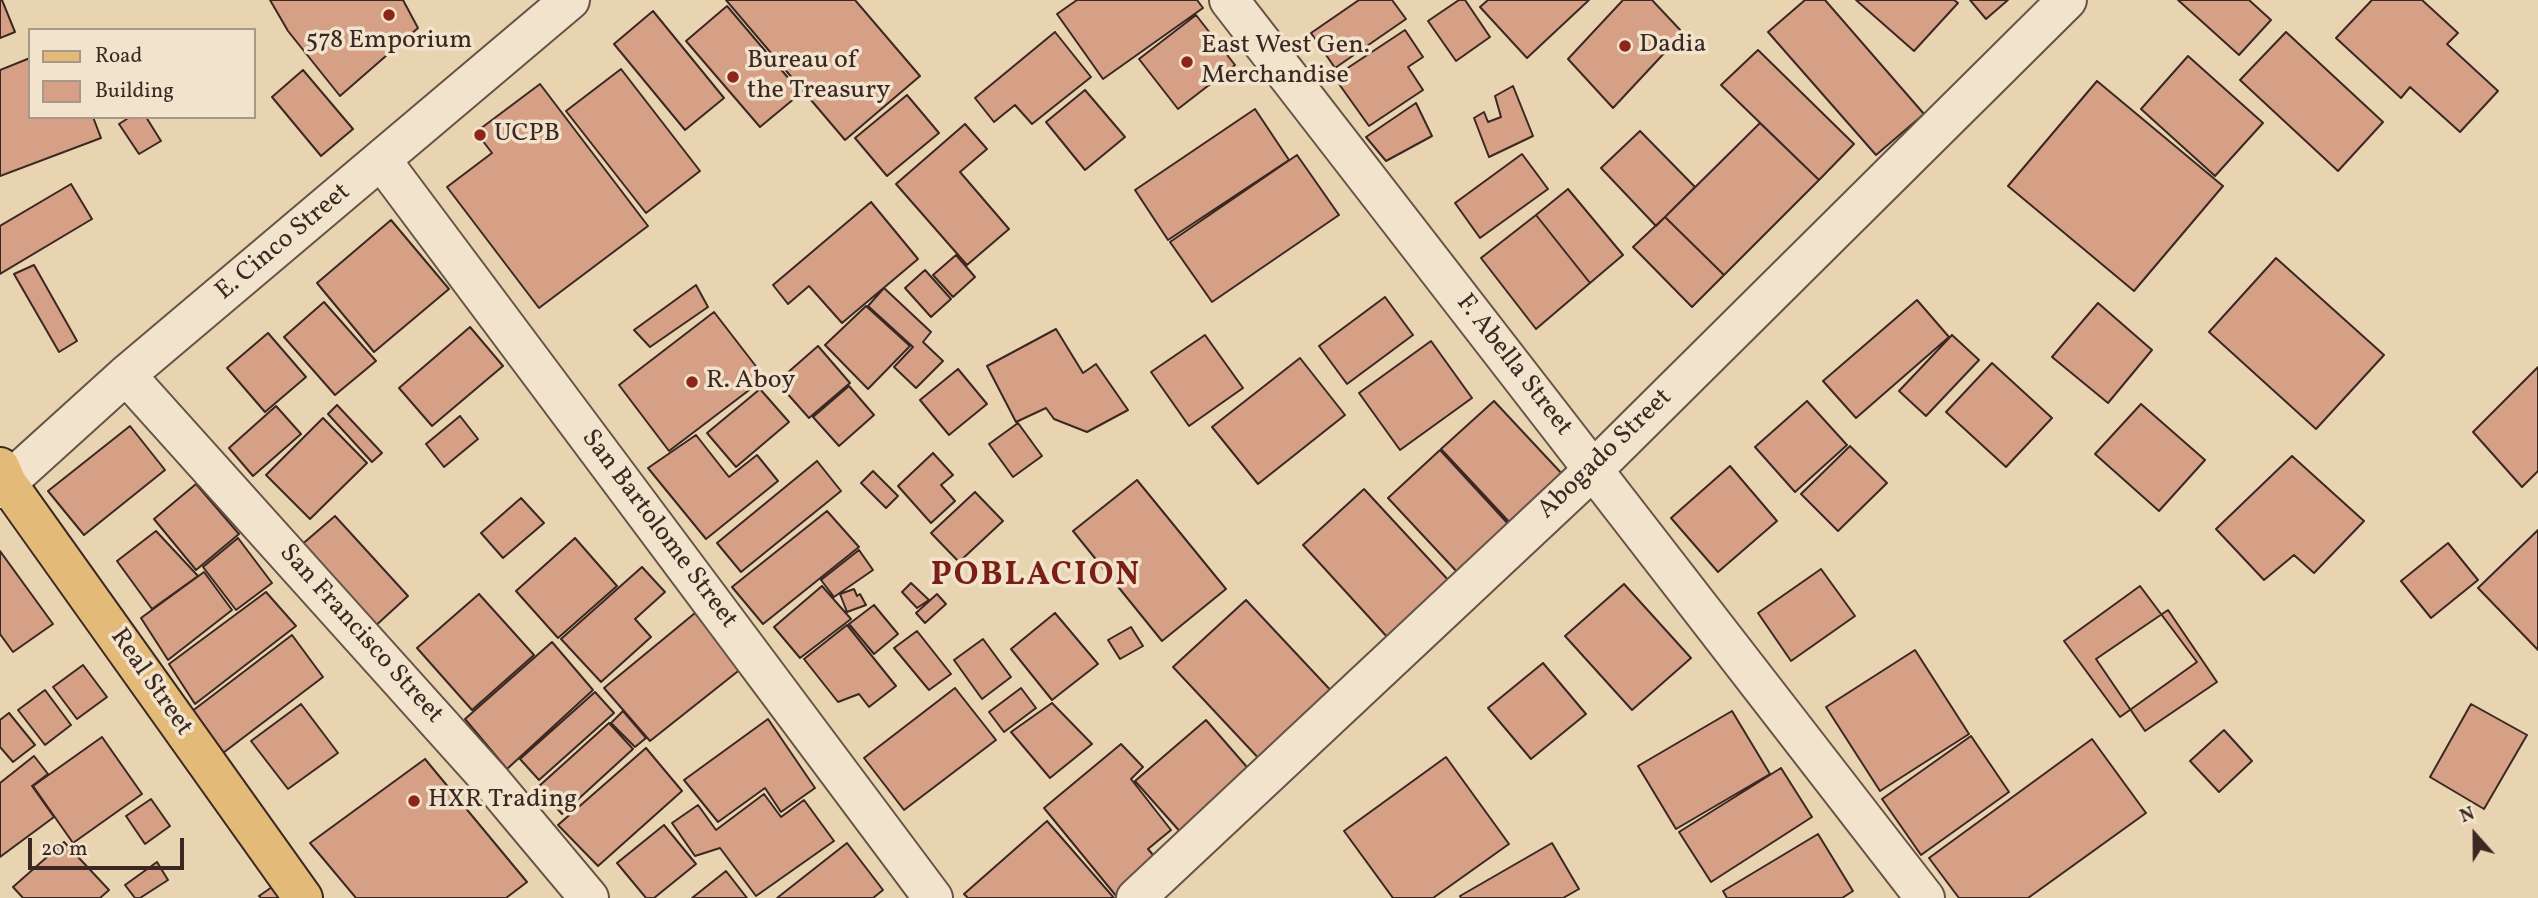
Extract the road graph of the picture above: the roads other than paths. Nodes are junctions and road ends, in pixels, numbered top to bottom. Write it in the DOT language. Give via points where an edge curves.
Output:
graph roads {
  1 [pos="570,0"];
  2 [pos="1229,0"];
  3 [pos="2067,0"];
  4 [pos="382,161"];
  5 [pos="127,375"];
  6 [pos="1593,470"];
  7 [pos="2,479"];
  8 [pos="303,898"];
  9 [pos="589,898"];
  10 [pos="933,898"];
  11 [pos="1136,898"];
  12 [pos="1925,898"];
  1 -- 4 [label="street, E. Cinco Street"];
  2 -- 6 [label="street, F. Abella Street"];
  3 -- 6 [label="street, Abogado Street"];
  4 -- 5 [label="street, E. Cinco Street"];
  4 -- 10 [label="street, San Bartolome Street"];
  5 -- 7 [label="street, E. Cinco Street"];
  5 -- 9 [label="street, San Francisco Street" via="491,780"];
  6 -- 11 [label="street, Abogado Street"];
  6 -- 12 [label="street, F. Abella Street"];
  7 -- 8 [label="main road, Real Street"];
}
